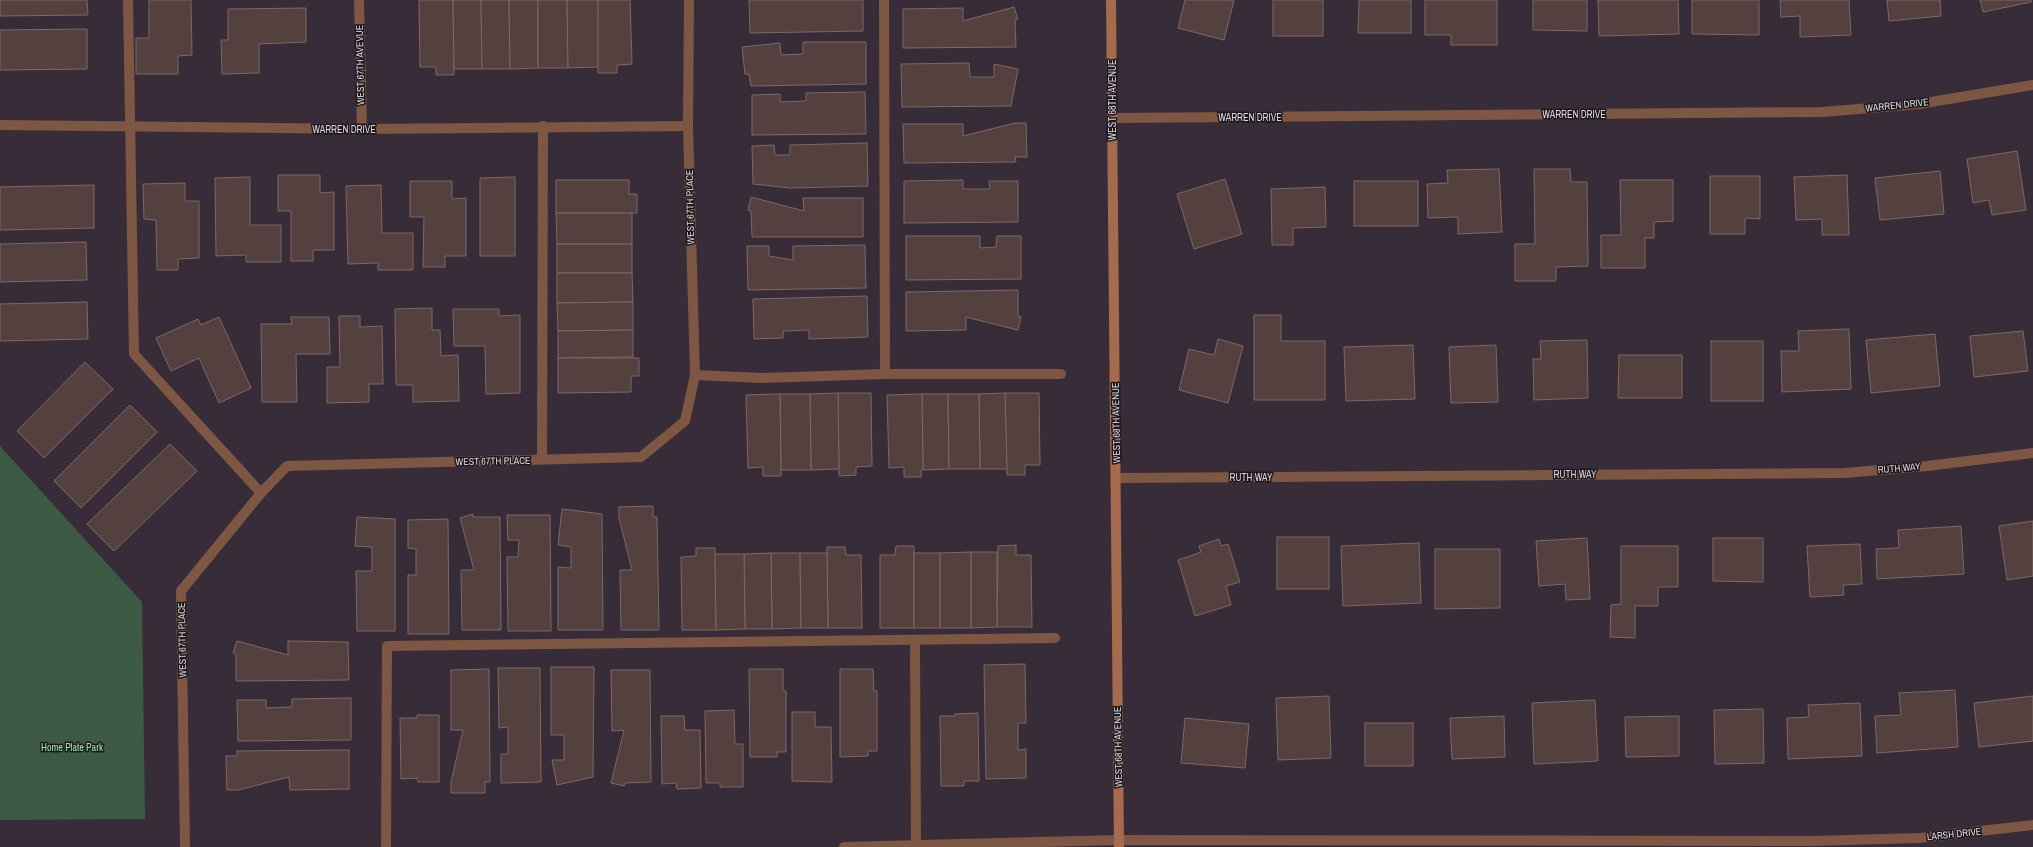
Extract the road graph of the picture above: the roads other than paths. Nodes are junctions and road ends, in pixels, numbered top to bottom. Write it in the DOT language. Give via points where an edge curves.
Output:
graph roads {
  1 [pos="128,0"];
  2 [pos="359,0"];
  3 [pos="689,0"];
  4 [pos="884,0"];
  5 [pos="1111,0"];
  6 [pos="2033,85"];
  7 [pos="1112,118"];
  8 [pos="0,125"];
  9 [pos="130,125"];
  10 [pos="543,126"];
  11 [pos="688,126"];
  12 [pos="362,129"];
  13 [pos="885,374"];
  14 [pos="1060,374"];
  15 [pos="695,375"];
  16 [pos="2033,452"];
  17 [pos="542,460"];
  18 [pos="1116,478"];
  19 [pos="261,493"];
  20 [pos="1054,638"];
  21 [pos="915,640"];
  22 [pos="2033,825"];
  23 [pos="1119,844"];
  24 [pos="916,846"];
  25 [pos="185,847"];
  26 [pos="386,847"];
  27 [pos="844,847"];
  1 -- 9 [label="street"];
  2 -- 12 [label="street, WEST 67TH AVEVUE"];
  3 -- 11 [label="street, WEST 67TH PLACE"];
  4 -- 13 [label="street"];
  5 -- 7 [label="street, WEST 68TH AVENUE"];
  6 -- 7 [label="street, WARREN DRIVE" via="1919,104 1822,112"];
  7 -- 18 [label="street, WEST 68TH AVENUE"];
  8 -- 9 [label="street, WARREN DRIVE"];
  9 -- 12 [label="street, WARREN DRIVE"];
  9 -- 19 [label="street" via="134,354"];
  10 -- 11 [label="street, WARREN DRIVE"];
  10 -- 12 [label="street, WARREN DRIVE"];
  10 -- 17 [label="street"];
  11 -- 15 [label="street, WEST 67TH PLACE"];
  13 -- 14 [label="street"];
  13 -- 15 [label="street" via="762,378"];
  15 -- 17 [label="street, WEST 67TH PLACE" via="686,421 641,457"];
  16 -- 18 [label="street, RUTH WAY" via="1927,466 1845,473"];
  17 -- 19 [label="street, WEST 67TH PLACE" via="287,466"];
  18 -- 23 [label="street, WEST 68TH AVENUE"];
  19 -- 25 [label="street, WEST 67TH PLACE" via="181,591"];
  20 -- 21 [label="street"];
  21 -- 24 [label="street"];
  21 -- 26 [label="street" via="387,646"];
  22 -- 23 [label="street, LARSH DRIVE" via="1919,838 1813,841"];
  23 -- 24 [label="street, LARSH DRIVE"];
  24 -- 27 [label="street, LARSH DRIVE"];
}
